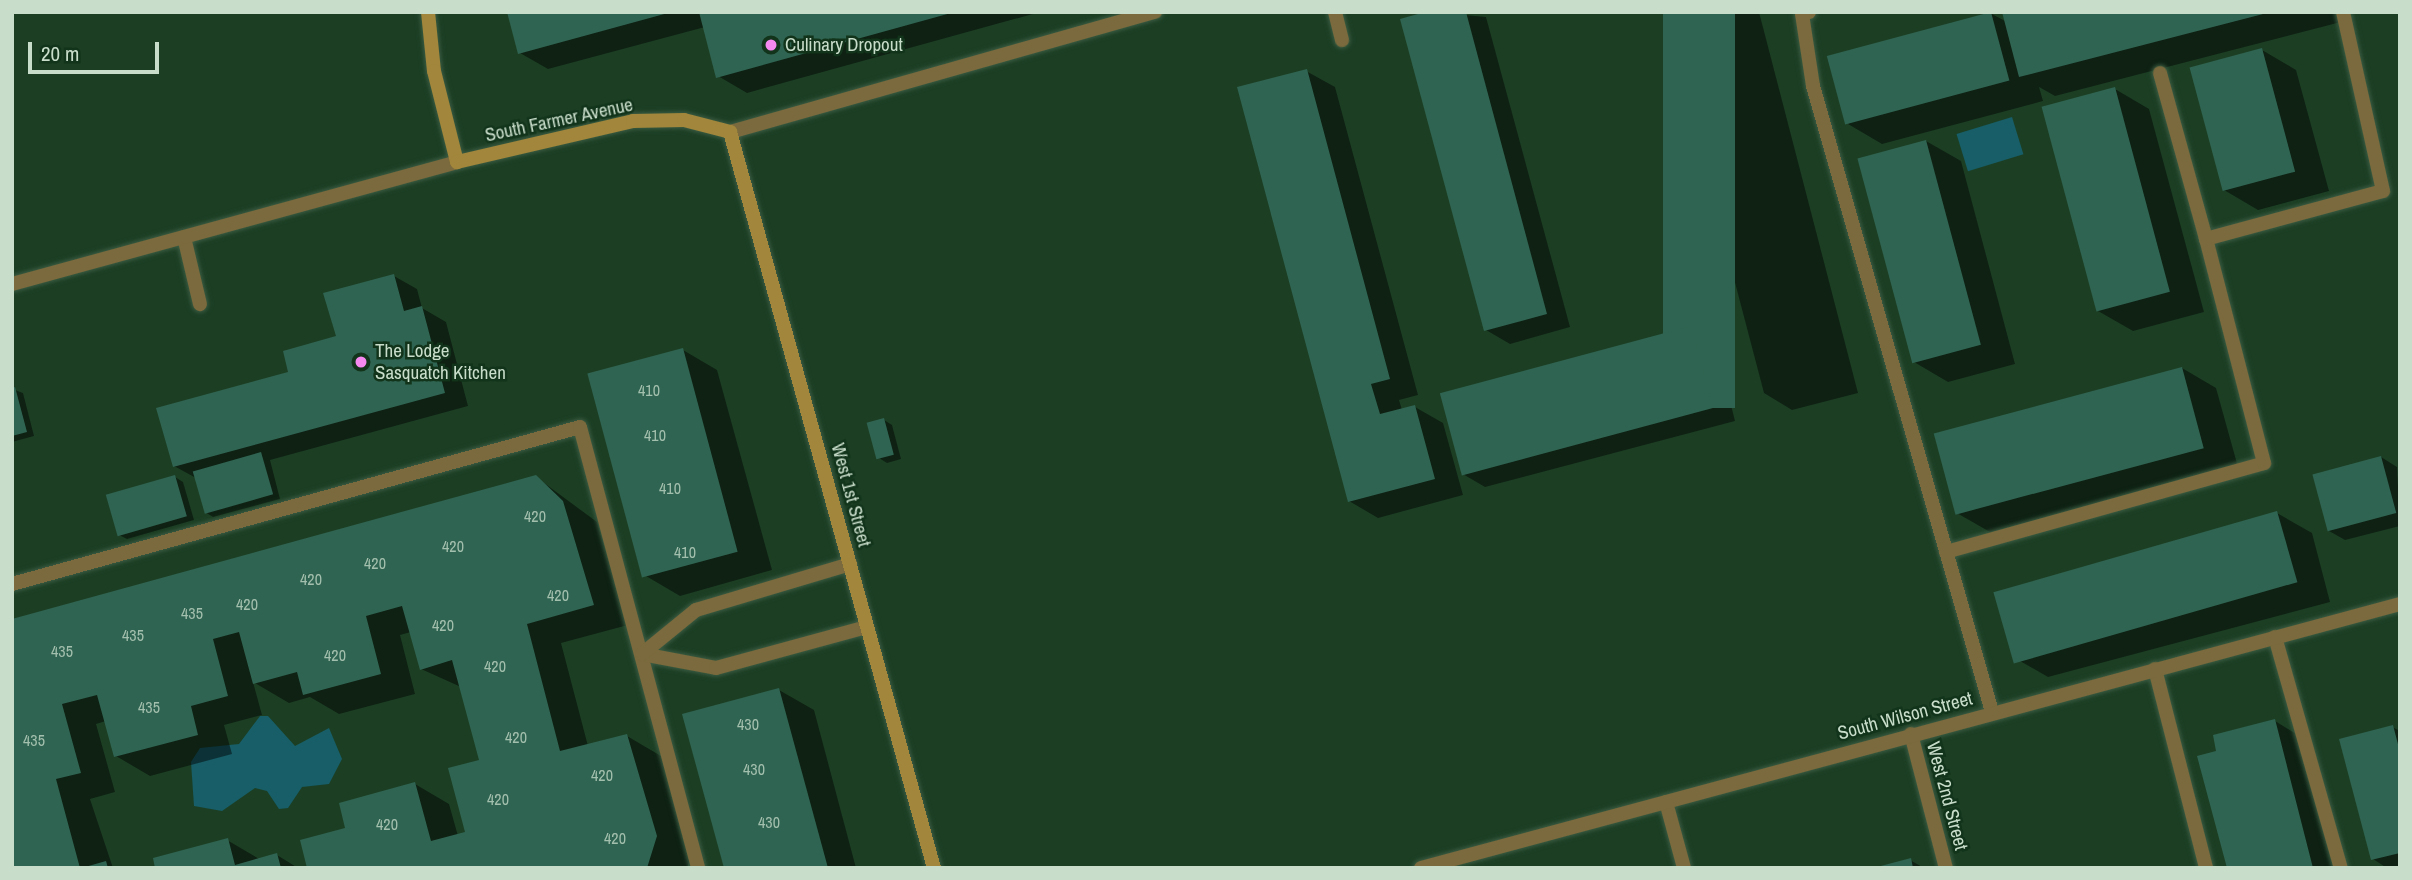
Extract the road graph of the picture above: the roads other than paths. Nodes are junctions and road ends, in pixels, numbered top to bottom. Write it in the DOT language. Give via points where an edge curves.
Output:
graph roads {
  1 [pos="1155,12"];
  2 [pos="1335,12"];
  3 [pos="1809,12"];
  4 [pos="2343,12"];
  5 [pos="424,14"];
  6 [pos="1342,40"];
  7 [pos="2160,73"];
  8 [pos="730,132"];
  9 [pos="457,162"];
  10 [pos="184,237"];
  11 [pos="2206,239"];
  12 [pos="12,284"];
  13 [pos="200,304"];
  14 [pos="1946,552"];
  15 [pos="850,564"];
  16 [pos="12,584"];
  17 [pos="2400,604"];
  18 [pos="867,627"];
  19 [pos="2275,637"];
  20 [pos="642,654"];
  21 [pos="2155,669"];
  22 [pos="1992,712"];
  23 [pos="1911,734"];
  24 [pos="1666,802"];
  25 [pos="1472,861"];
  26 [pos="698,868"];
  27 [pos="934,868"];
  28 [pos="1421,868"];
  29 [pos="1684,868"];
  30 [pos="1946,868"];
  31 [pos="2206,868"];
  32 [pos="2341,868"];
  1 -- 8 [label="street"];
  2 -- 6 [label="street"];
  3 -- 14 [label="street" via="1802,14 1813,86"];
  4 -- 11 [label="street" via="2383,191"];
  5 -- 9 [label="street"];
  7 -- 11 [label="street"];
  8 -- 9 [label="street, South Farmer Avenue" via="684,120 633,121"];
  8 -- 15 [label="street, West 1st Street"];
  9 -- 10 [label="street, South Farmer Avenue"];
  10 -- 12 [label="street, South Farmer Avenue"];
  10 -- 13 [label="street"];
  11 -- 14 [label="street" via="2264,463"];
  14 -- 22 [label="street"];
  15 -- 18 [label="street, West 1st Street"];
  15 -- 20 [label="street" via="696,610"];
  16 -- 20 [label="street" via="580,427"];
  17 -- 19 [label="street, South Wilson Street"];
  18 -- 20 [label="street" via="716,668"];
  18 -- 27 [label="street, West 1st Street"];
  19 -- 21 [label="street, South Wilson Street"];
  19 -- 32 [label="street"];
  20 -- 26 [label="street"];
  21 -- 22 [label="street, South Wilson Street"];
  21 -- 31 [label="street"];
  22 -- 23 [label="street, South Wilson Street"];
  23 -- 24 [label="street, South Wilson Street"];
  23 -- 30 [label="street, West 2nd Street"];
  24 -- 25 [label="street, South Wilson Street"];
  24 -- 29 [label="street"];
  25 -- 28 [label="street, South Wilson Street"];
}
